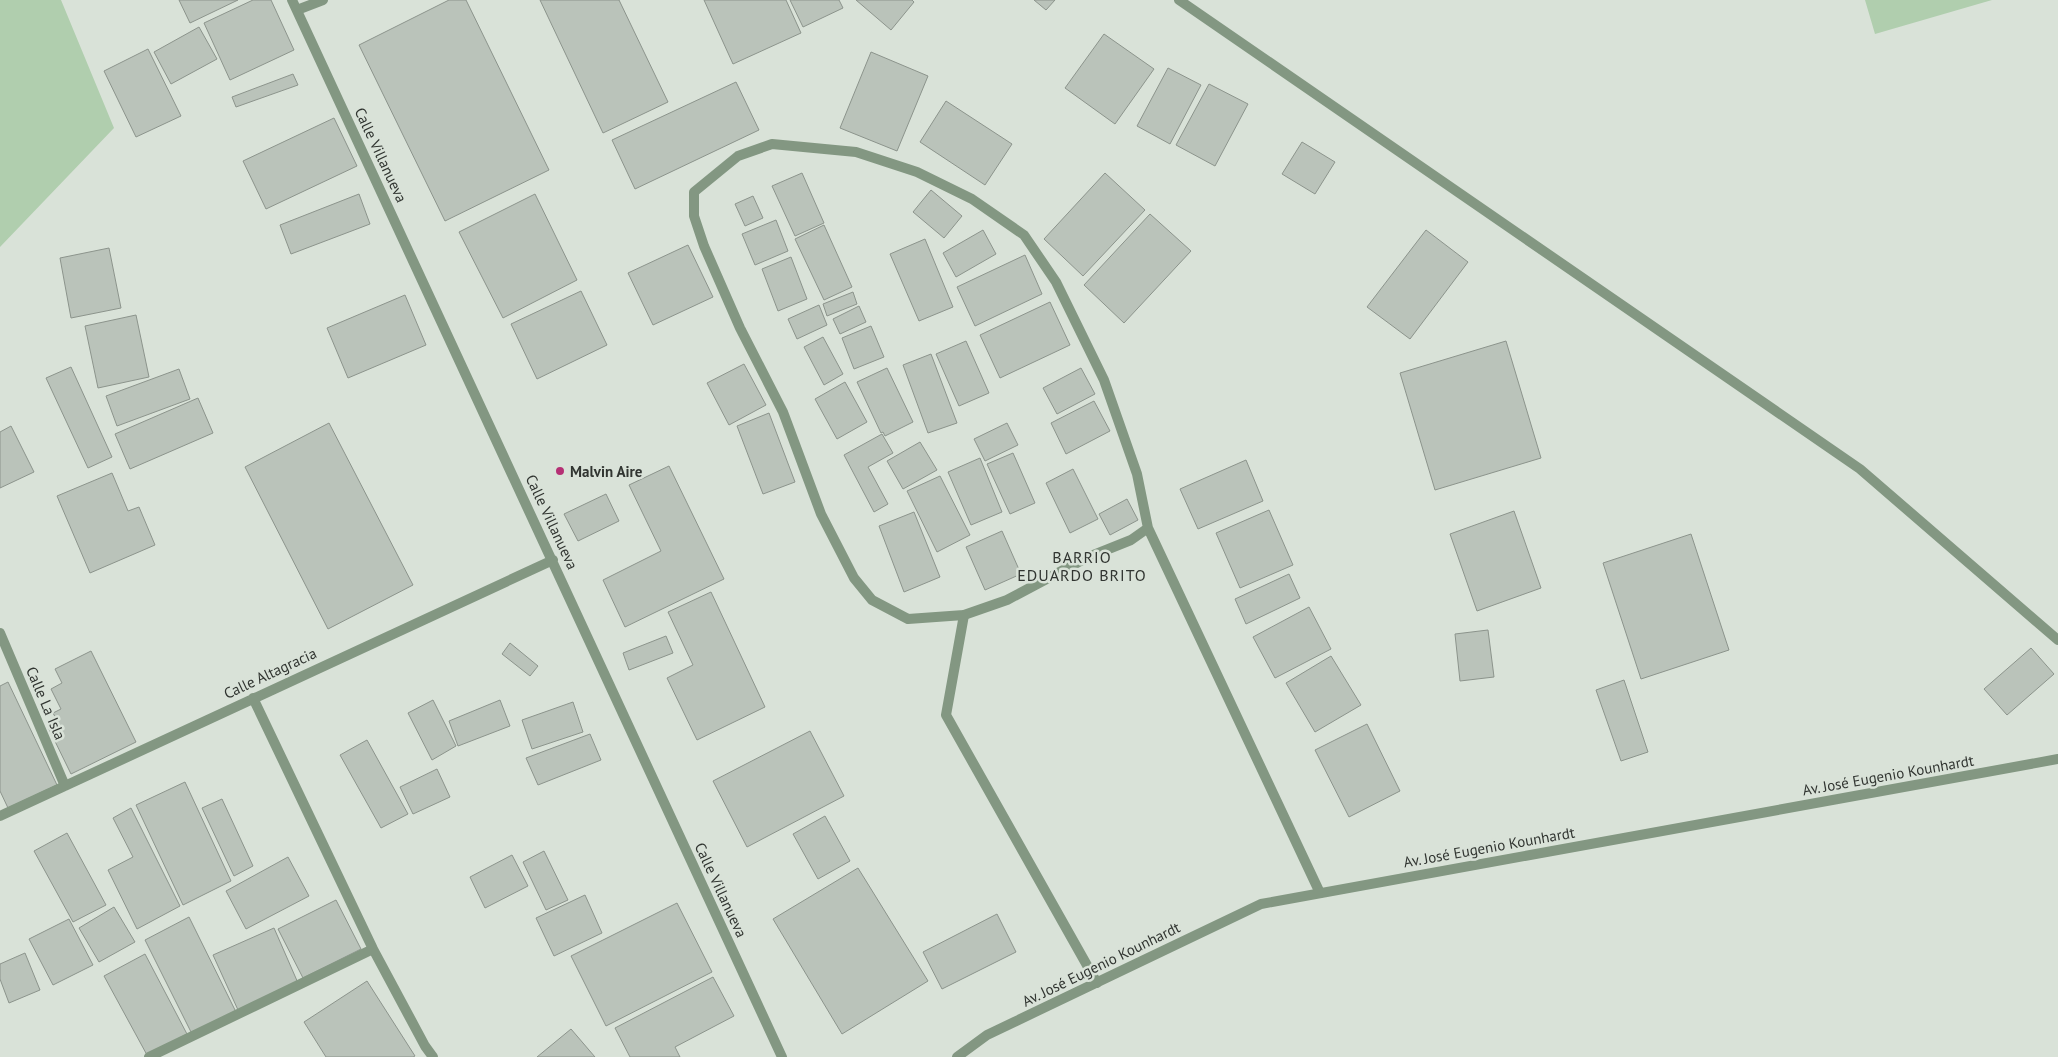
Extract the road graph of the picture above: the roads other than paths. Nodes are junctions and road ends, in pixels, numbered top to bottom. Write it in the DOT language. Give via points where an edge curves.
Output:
graph roads {
  1 [pos="292,0"];
  2 [pos="323,0"];
  3 [pos="1179,0"];
  4 [pos="297,10"];
  5 [pos="1148,528"];
  6 [pos="553,560"];
  7 [pos="964,615"];
  8 [pos="0,633"];
  9 [pos="2058,640"];
  10 [pos="253,698"];
  11 [pos="2058,759"];
  12 [pos="65,786"];
  13 [pos="0,816"];
  14 [pos="1320,893"];
  15 [pos="373,949"];
  16 [pos="1097,983"];
  17 [pos="149,1057"];
  18 [pos="433,1057"];
  19 [pos="782,1057"];
  20 [pos="957,1057"];
  1 -- 4 [label="street, Calle Villanueva"];
  2 -- 4 [label="street"];
  3 -- 9 [label="street" via="1860,469"];
  4 -- 6 [label="street, Calle Villanueva"];
  5 -- 7 [label="street" via="1131,540 1086,558 1007,600"];
  5 -- 7 [label="street" via="1136,474 1104,380 1056,282 1024,235 972,199 917,172 856,152 772,144 738,156 694,192 694,216 740,328 783,412 821,514 854,578 872,600 908,619"];
  5 -- 14 [label="street"];
  6 -- 10 [label="street, Calle Altagracia"];
  6 -- 19 [label="street, Calle Villanueva"];
  7 -- 16 [label="street" via="946,715"];
  8 -- 12 [label="street, Calle La Isla"];
  10 -- 12 [label="street, Calle Altagracia"];
  10 -- 15 [label="street"];
  11 -- 14 [label="street, Av. José Eugenio Kounhardt"];
  12 -- 13 [label="street, Calle Altagracia"];
  14 -- 16 [label="street, Av. José Eugenio Kounhardt" via="1260,904"];
  15 -- 17 [label="street"];
  15 -- 18 [label="street"];
  16 -- 20 [label="street, Av. José Eugenio Kounhardt" via="987,1036"];
}
